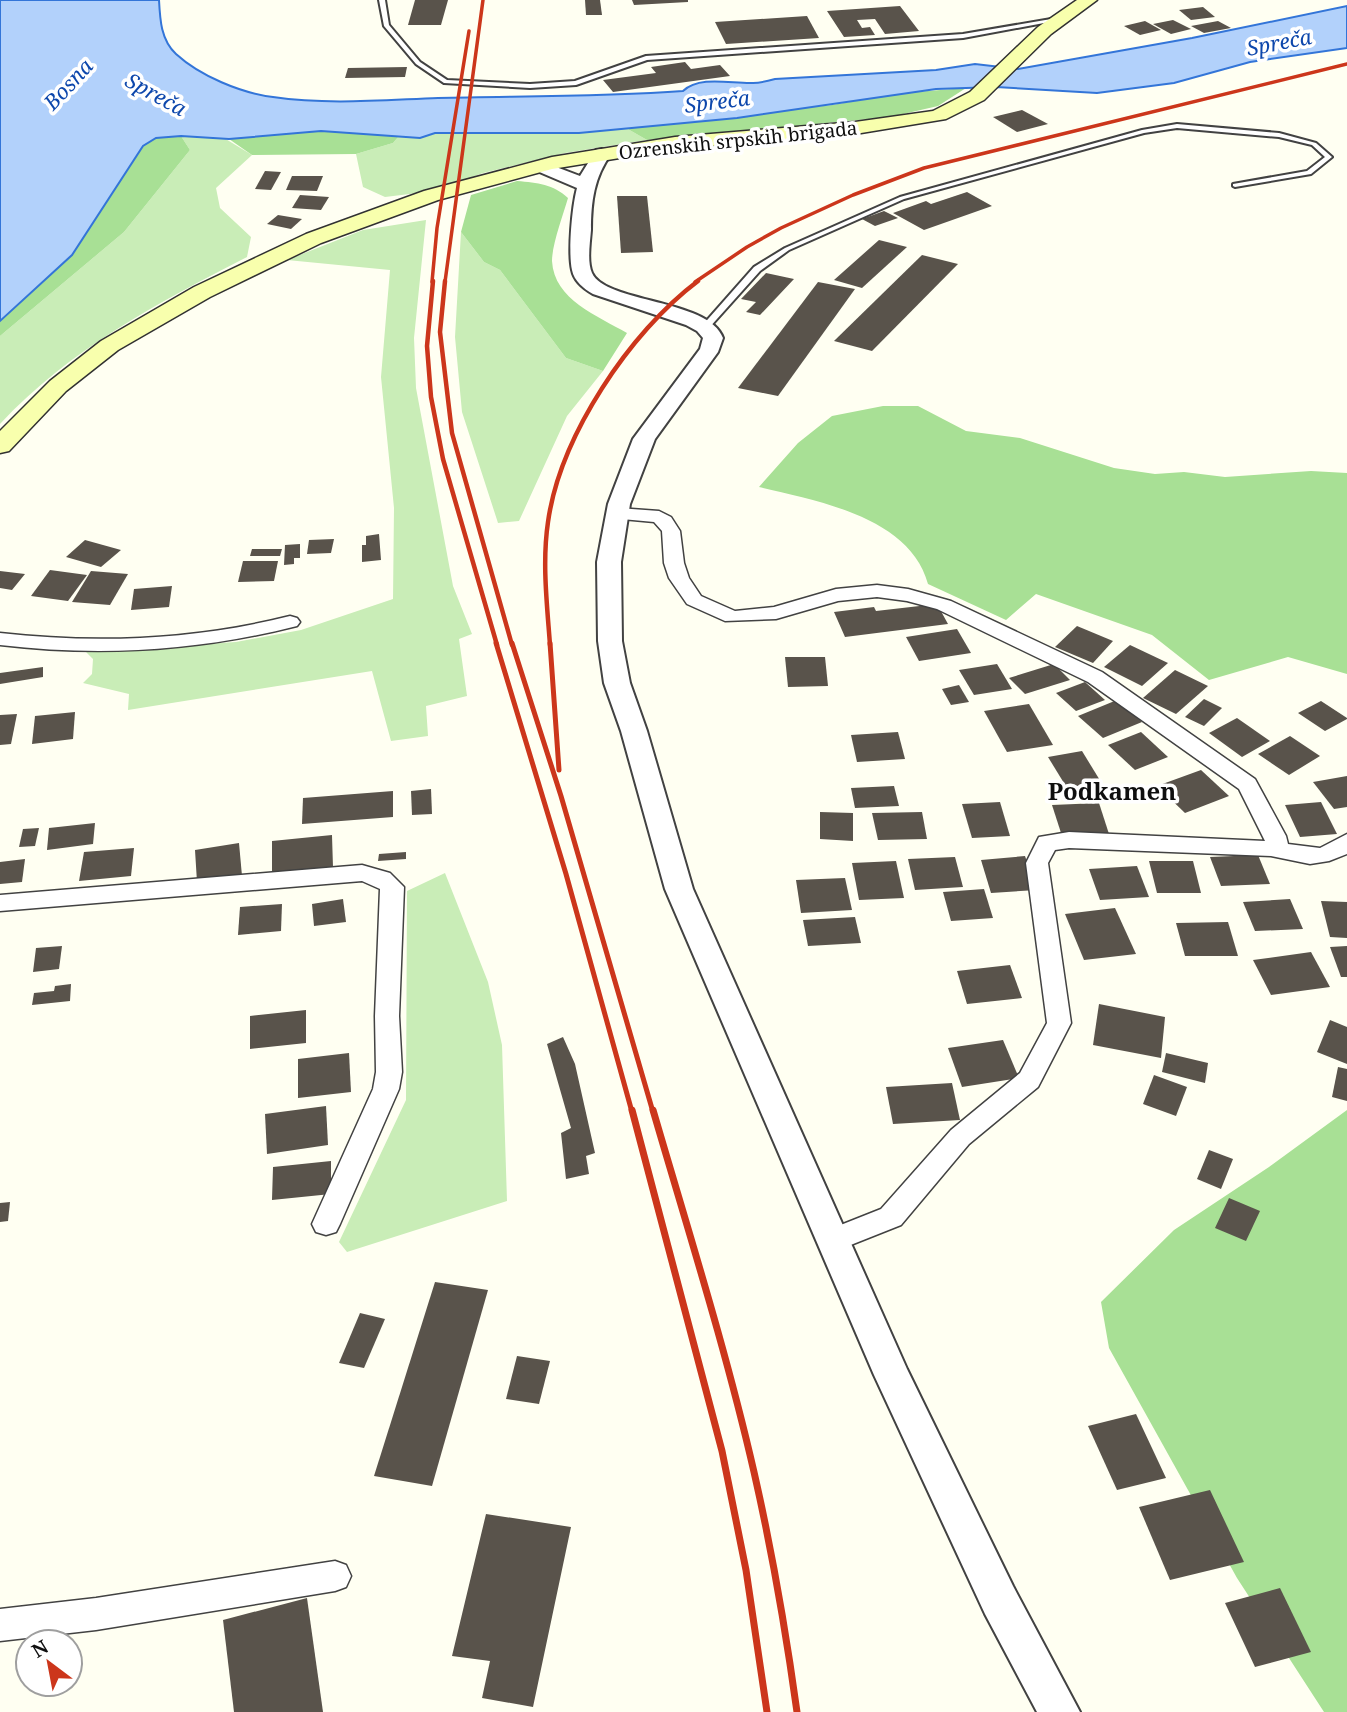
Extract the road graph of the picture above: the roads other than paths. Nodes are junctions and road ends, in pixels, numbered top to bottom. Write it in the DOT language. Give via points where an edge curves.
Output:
graph roads {
  1 [pos="382,0"];
  2 [pos="1070,0"];
  3 [pos="1089,0"];
  4 [pos="1057,20"];
  5 [pos="602,154"];
  6 [pos="543,167"];
  7 [pos="585,185"];
  8 [pos="1235,185"];
  9 [pos="705,327"];
  10 [pos="0,446"];
  11 [pos="618,514"];
  12 [pos="290,622"];
  13 [pos="0,639"];
  14 [pos="1347,842"];
  15 [pos="1271,848"];
  16 [pos="0,903"];
  17 [pos="326,1224"];
  18 [pos="833,1240"];
  19 [pos="335,1576"];
  20 [pos="0,1625"];
  21 [pos="1059,1712"];
  1 -- 4 [label="lane" via="386,25 418,63 446,82 517,86 576,83 646,58 963,36"];
  2 -- 4 [label="main road, Ozrenskih srpskih brigada"];
  3 -- 4 [label="main road, Ozrenskih srpskih brigada"];
  4 -- 5 [label="main road, Ozrenskih srpskih brigada" via="965,105 945,114 853,129 676,142"];
  5 -- 6 [label="main road, Ozrenskih srpskih brigada"];
  5 -- 7 [label="street"];
  6 -- 7 [label="street"];
  6 -- 10 [label="main road, Ozrenskih srpskih brigada" via="418,200 343,226 213,286 97,354 31,411"];
  7 -- 9 [label="street" via="581,270 589,285"];
  8 -- 9 [label="lane" via="1309,173 1329,157 1314,144 1279,135 1177,126 1050,156 902,198 787,249 757,269"];
  9 -- 11 [label="street" via="711,331 713,345 644,439"];
  11 -- 15 [label="street" via="664,521 671,531 679,578 694,600 732,617 776,613 836,595 877,591 908,595 944,605 1094,677 1247,785 1275,836 1277,842"];
  11 -- 18 [label="street" via="609,562 610,641 617,683 664,842 679,889"];
  12 -- 13 [label="street" via="229,637 115,646 53,646"];
  14 -- 15 [label="street" via="1338,851 1316,858"];
  15 -- 18 [label="street" via="1047,843 1037,863 1059,1023 1029,1080 960,1136 891,1217"];
  16 -- 17 [label="street" via="362,873 388,883 392,887 386,1090"];
  18 -- 21 [label="street" via="999,1600"];
  19 -- 20 [label="street"];
}
